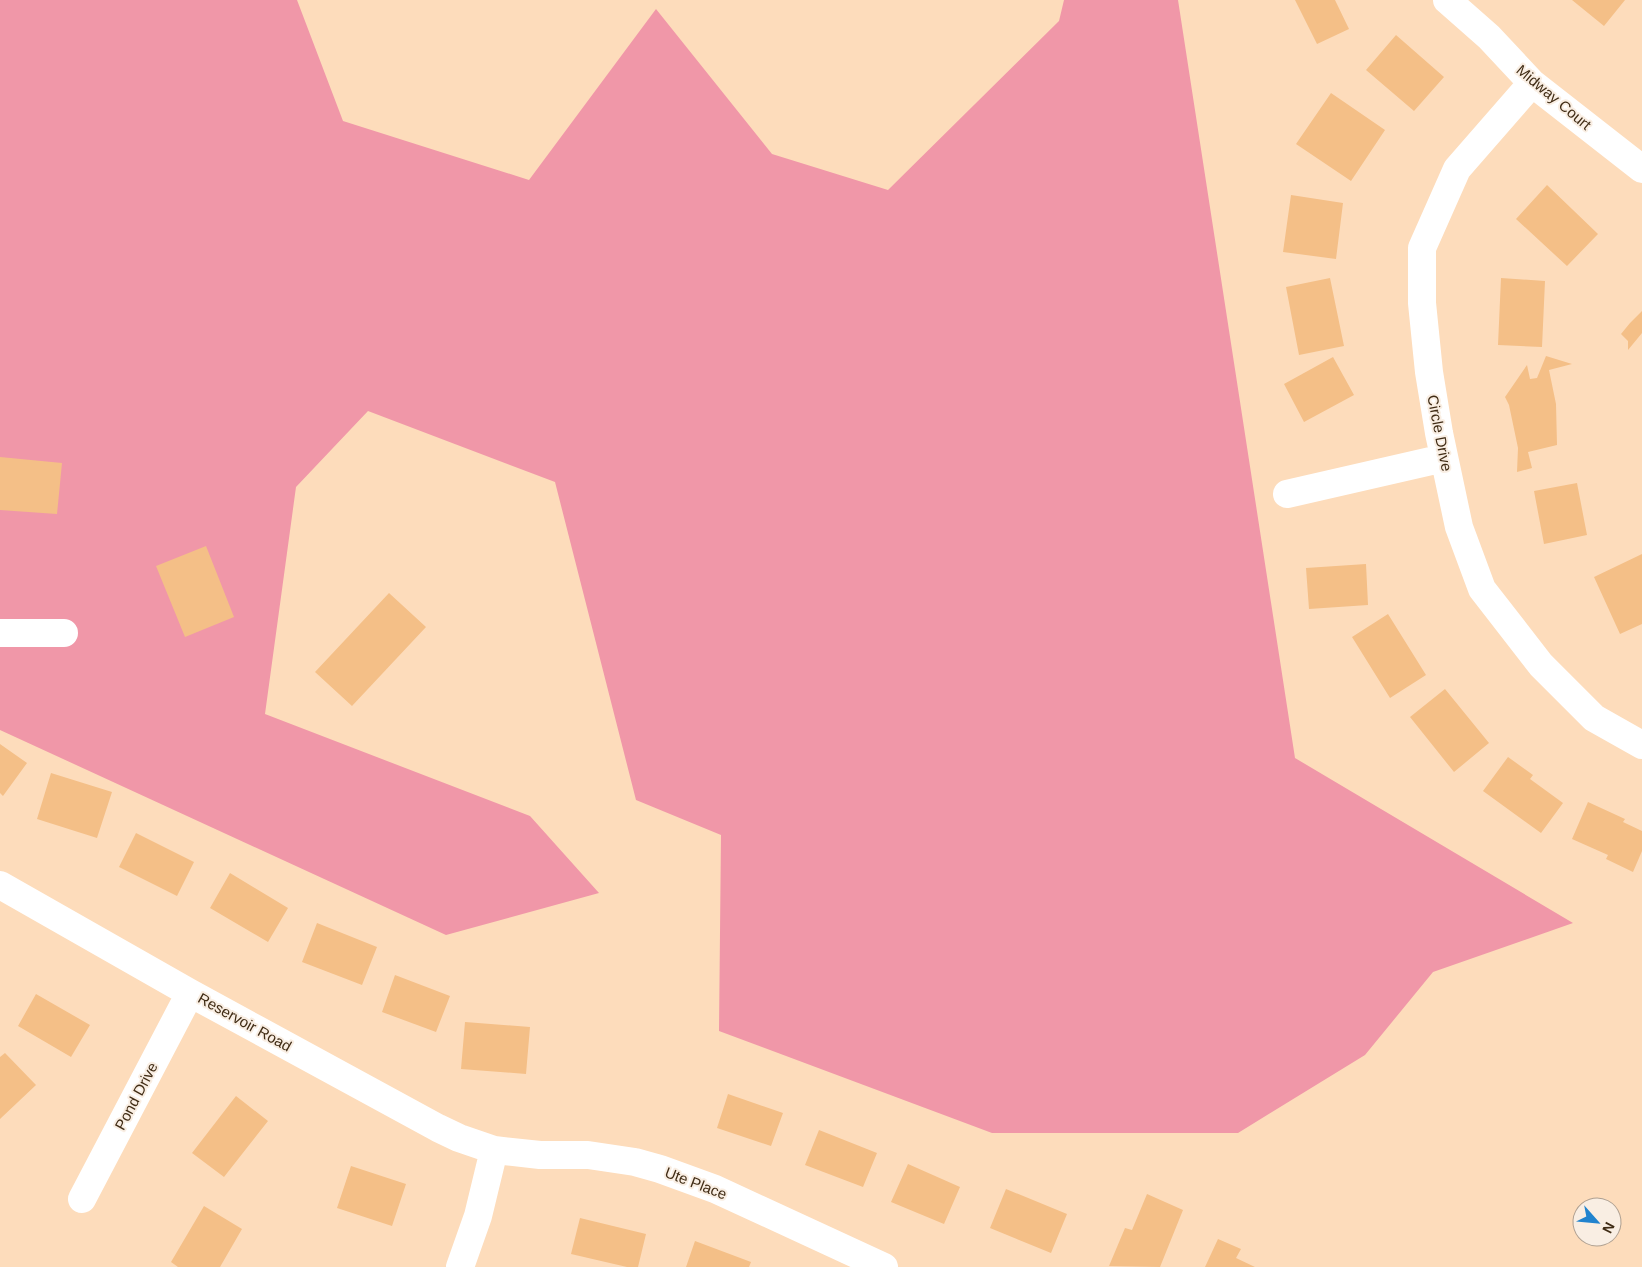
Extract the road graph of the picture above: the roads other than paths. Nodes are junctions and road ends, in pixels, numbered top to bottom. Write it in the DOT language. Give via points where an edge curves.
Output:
graph roads {
  1 [pos="1447,0"];
  2 [pos="1532,83"];
  3 [pos="1642,169"];
  4 [pos="1444,458"];
  5 [pos="1287,494"];
  6 [pos="64,633"];
  7 [pos="0,634"];
  8 [pos="1642,744"];
  9 [pos="0,885"];
  10 [pos="190,993"];
  11 [pos="494,1150"];
  12 [pos="82,1199"];
  13 [pos="460,1267"];
  14 [pos="884,1267"];
  1 -- 2 [label="street, Midway Court"];
  2 -- 3 [label="street, Midway Court"];
  2 -- 4 [label="street, Circle Drive" via="1457,169 1422,248 1422,303 1429,372"];
  4 -- 5 [label="street"];
  4 -- 8 [label="street, Circle Drive" via="1459,527 1482,589 1541,665 1594,718"];
  6 -- 7 [label="street"];
  9 -- 10 [label="street, Reservoir Road"];
  10 -- 11 [label="street, Reservoir Road" via="438,1128"];
  10 -- 12 [label="street, Pond Drive"];
  11 -- 13 [label="street" via="478,1216"];
  11 -- 14 [label="street, Ute Place" via="540,1155 588,1155 660,1168 715,1189"];
}
